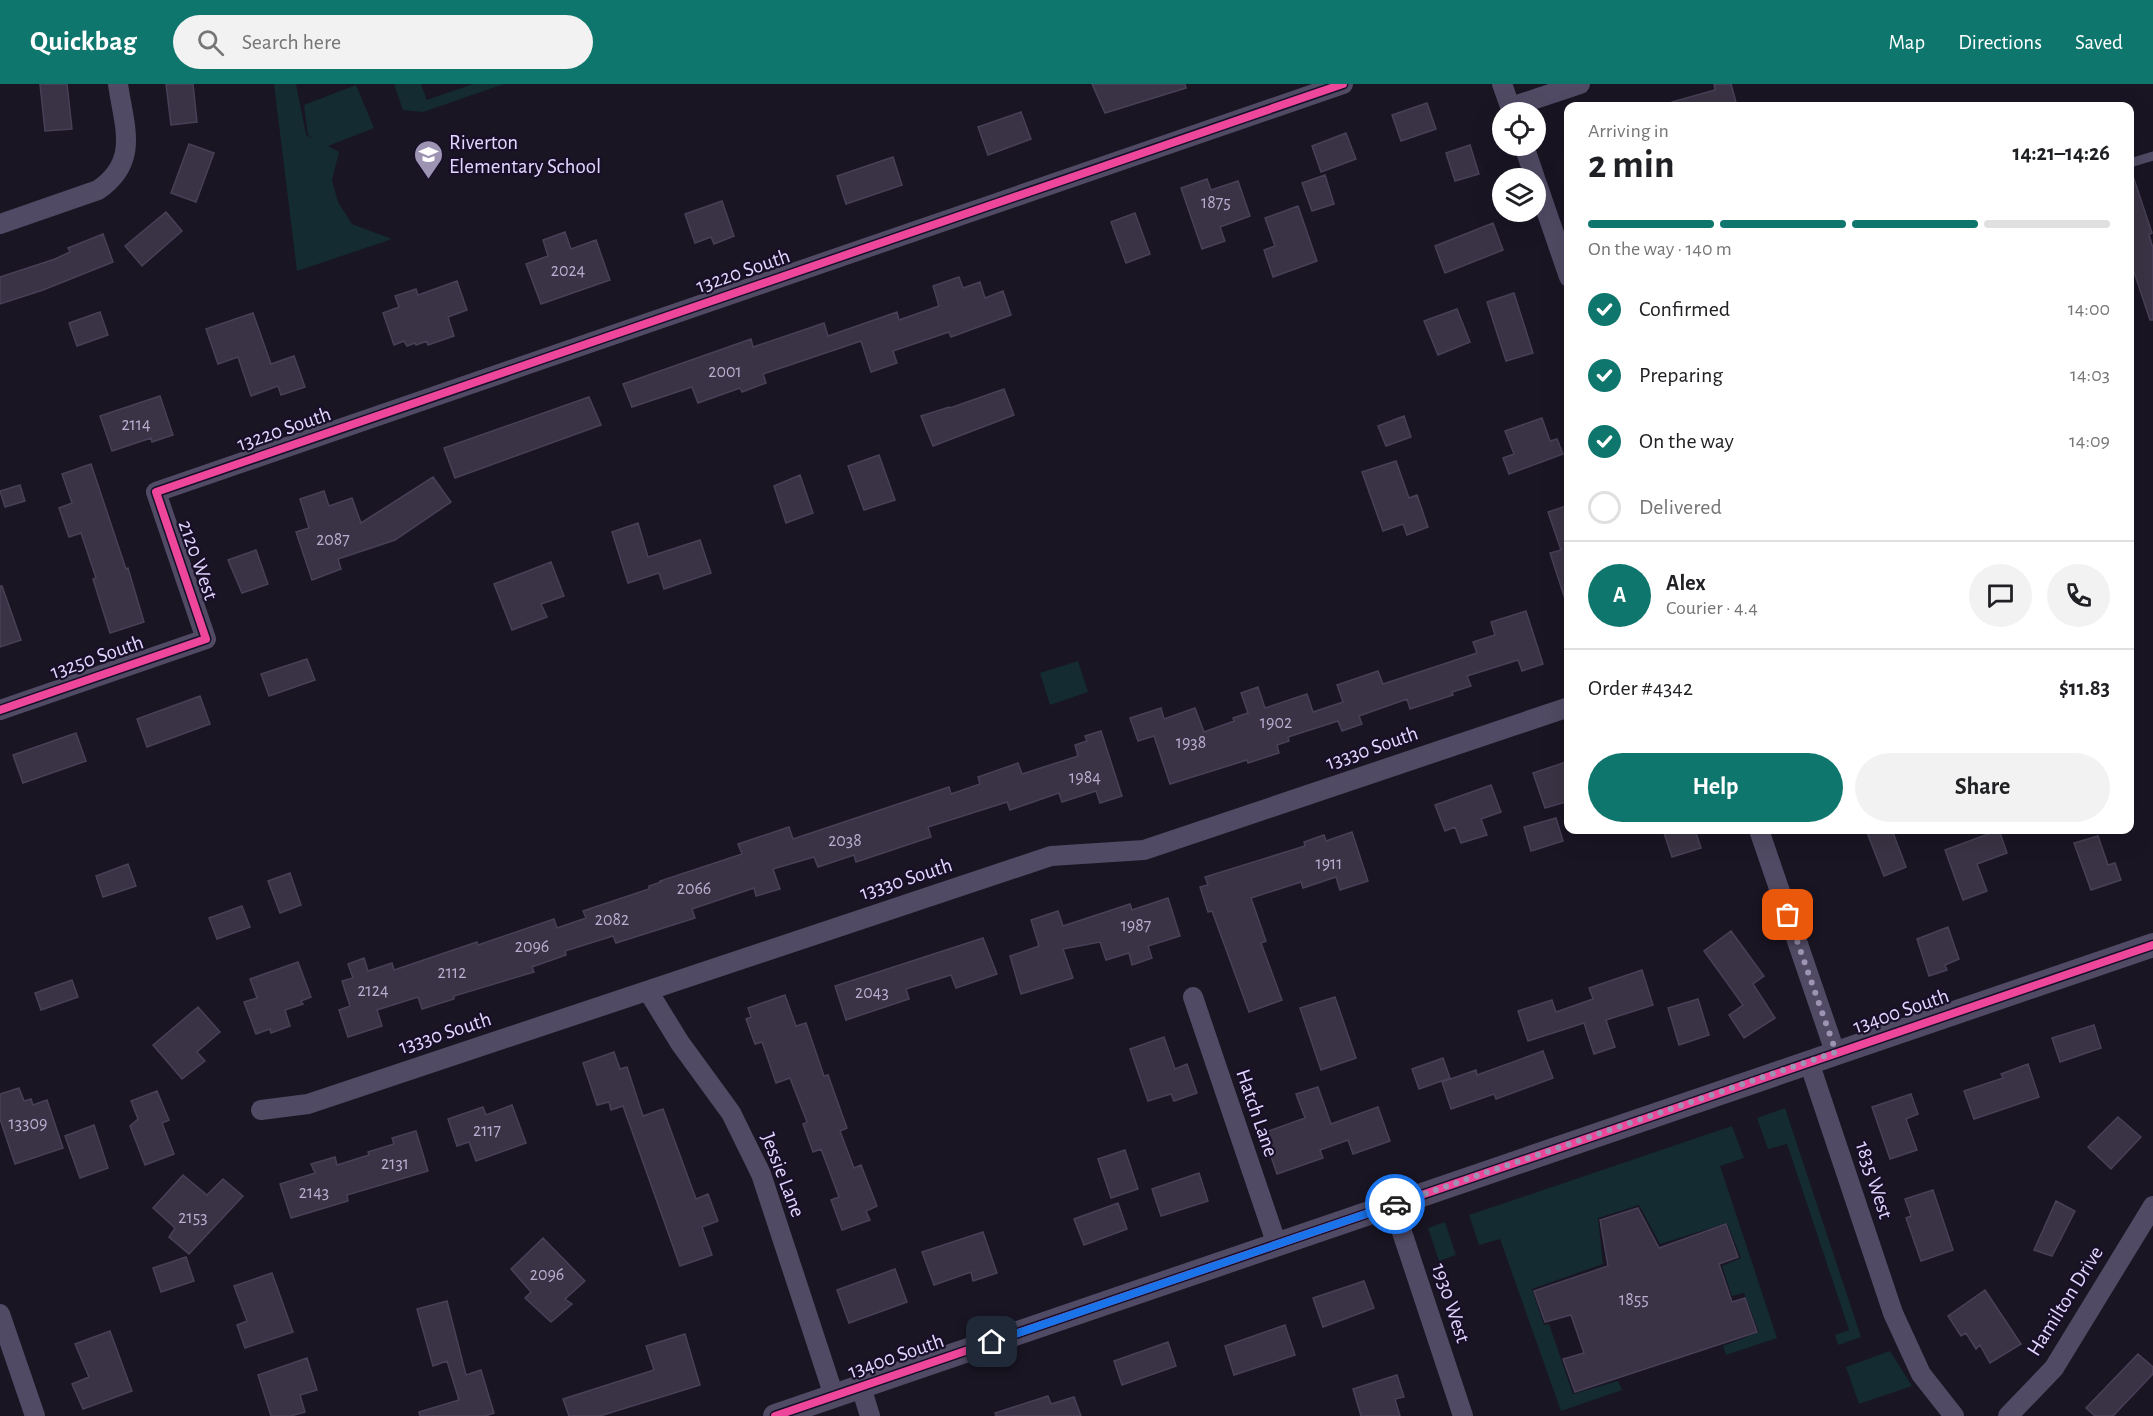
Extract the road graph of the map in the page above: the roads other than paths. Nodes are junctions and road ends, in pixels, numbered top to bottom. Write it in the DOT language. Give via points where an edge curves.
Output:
graph roads {
  1 [pos="118,84"];
  2 [pos="1342,84"];
  3 [pos="1502,84"];
  4 [pos="1580,84"];
  5 [pos="1509,102"];
  6 [pos="1533,102"];
  7 [pos="2153,156"];
  8 [pos="2134,162"];
  9 [pos="1546,209"];
  10 [pos="0,224"];
  11 [pos="1564,262"];
  12 [pos="156,492"];
  13 [pos="206,639"];
  14 [pos="1564,709"];
  15 [pos="0,710"];
  16 [pos="1760,834"];
  17 [pos="2153,945"];
  18 [pos="648,991"];
  19 [pos="1193,997"];
  20 [pos="1836,1052"];
  21 [pos="1809,1062"];
  22 [pos="261,1110"];
  23 [pos="1393,1205"];
  24 [pos="2152,1209"];
  25 [pos="1277,1245"];
  26 [pos="0,1314"];
  27 [pos="861,1387"];
  28 [pos="834,1396"];
  29 [pos="34,1416"];
  30 [pos="775,1416"];
  31 [pos="870,1416"];
  32 [pos="1463,1416"];
  33 [pos="1954,1416"];
  34 [pos="2008,1416"];
  1 -- 10 [label="street" via="126,147 119,172 98,190"];
  2 -- 12 [label="street, 13220 South"];
  3 -- 5 [label="street"];
  4 -- 6 [label="street"];
  7 -- 8 [label="lane"];
  9 -- 11 [label="street"];
  12 -- 13 [label="street, 2120 West"];
  13 -- 15 [label="street, 13250 South"];
  14 -- 18 [label="street, 13330 South" via="1144,850 1051,856"];
  16 -- 20 [label="street"];
  17 -- 20 [label="street, 13400 South"];
  18 -- 22 [label="street, 13330 South" via="308,1104"];
  18 -- 28 [label="street, Jessie Lane" via="731,1113 761,1174"];
  19 -- 25 [label="street, Hatch Lane"];
  20 -- 21 [label="street, 13400 South"];
  21 -- 23 [label="street, 13400 South"];
  21 -- 33 [label="street, 1835 West" via="1893,1313 1921,1374"];
  23 -- 25 [label="street, 13400 South"];
  23 -- 32 [label="street, 1930 West"];
  24 -- 34 [label="street, Hamilton Drive" via="2054,1368"];
  25 -- 27 [label="street, 13400 South"];
  26 -- 29 [label="street"];
  27 -- 28 [label="street, 13400 South"];
  27 -- 31 [label="street"];
  28 -- 30 [label="street, 13400 South"];
}
